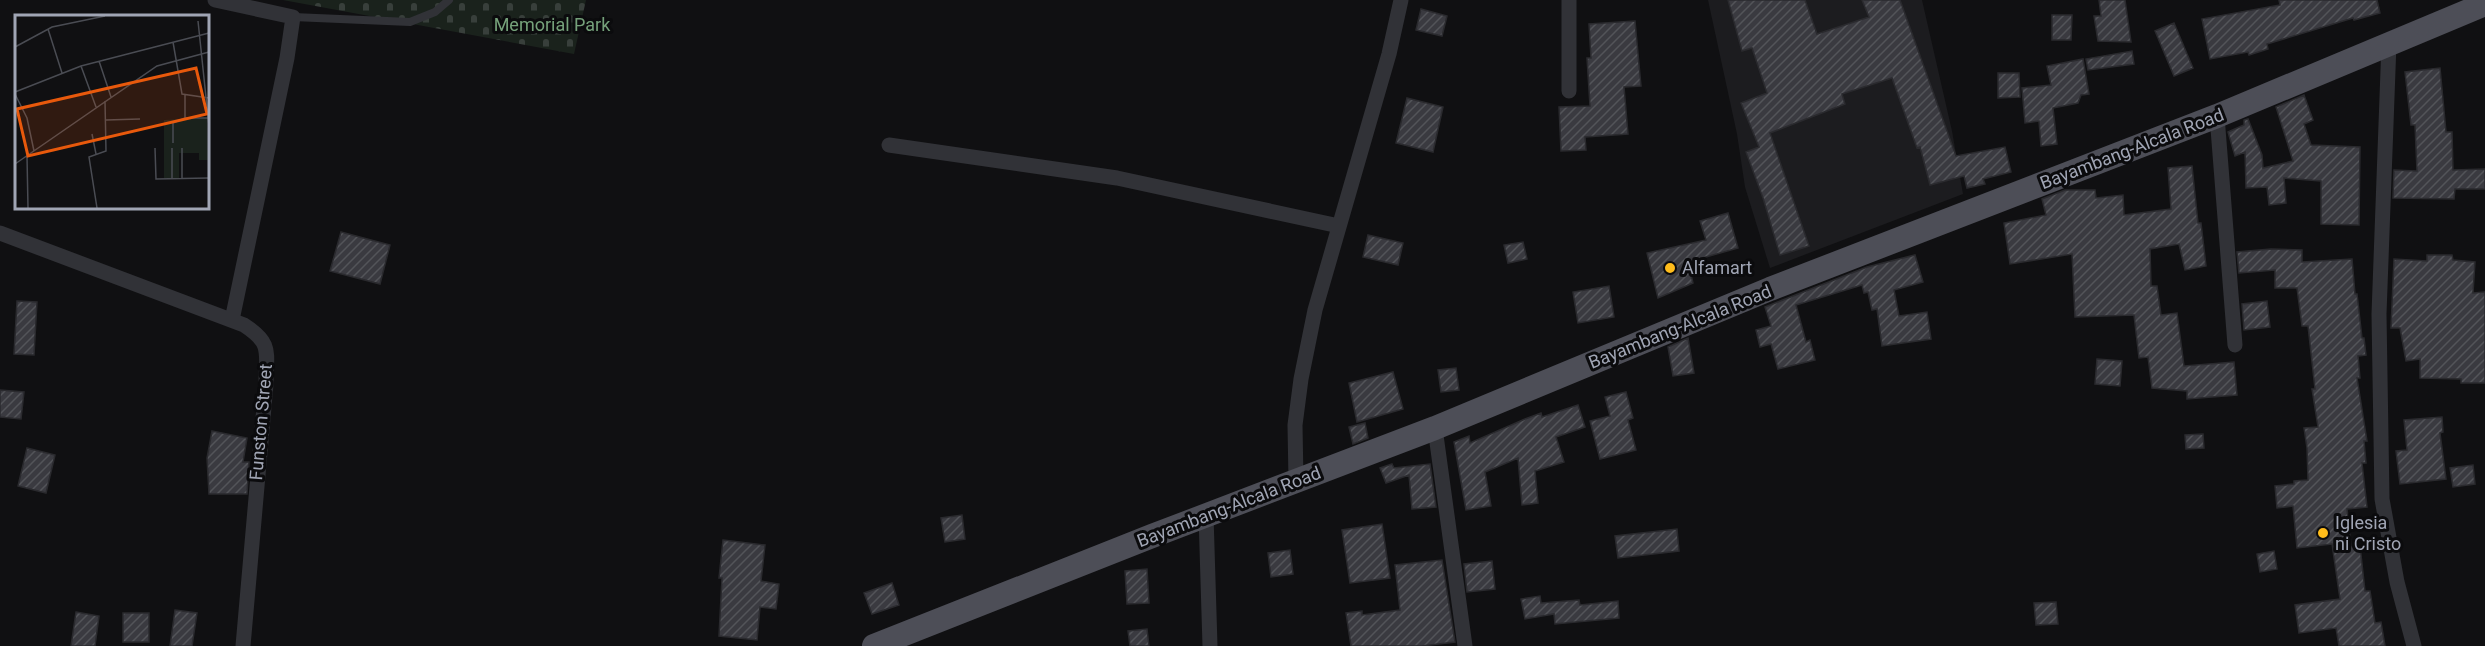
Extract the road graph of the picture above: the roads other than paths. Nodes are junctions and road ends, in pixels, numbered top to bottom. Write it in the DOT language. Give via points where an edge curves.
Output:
graph roads {
  1 [pos="215,0"];
  2 [pos="449,0"];
  3 [pos="1401,0"];
  4 [pos="1569,0"];
  5 [pos="2485,4"];
  6 [pos="293,17"];
  7 [pos="2389,43"];
  8 [pos="1569,91"];
  9 [pos="2217,116"];
  10 [pos="889,145"];
  11 [pos="1339,226"];
  12 [pos="0,233"];
  13 [pos="232,320"];
  14 [pos="2235,345"];
  15 [pos="1435,428"];
  16 [pos="1296,481"];
  17 [pos="1206,515"];
  18 [pos="243,646"];
  19 [pos="874,646"];
  20 [pos="1210,646"];
  21 [pos="1465,646"];
  22 [pos="2414,646"];
  1 -- 6 [label="street"];
  2 -- 6 [label="lane" via="435,12 410,22"];
  3 -- 11 [label="street"];
  4 -- 8 [label="street"];
  5 -- 7 [label="main road, Bayambang-Alcala Road"];
  6 -- 13 [label="street"];
  7 -- 9 [label="main road, Bayambang-Alcala Road"];
  7 -- 22 [label="street" via="2379,314 2382,499"];
  9 -- 14 [label="street"];
  9 -- 15 [label="main road, Bayambang-Alcala Road" via="1770,289"];
  10 -- 11 [label="street" via="1117,178"];
  11 -- 16 [label="street" via="1300,379 1295,425"];
  12 -- 13 [label="street, Funston Street"];
  13 -- 18 [label="street, Funston Street" via="260,335 267,346"];
  15 -- 16 [label="main road, Bayambang-Alcala Road"];
  15 -- 21 [label="street"];
  16 -- 17 [label="main road, Bayambang-Alcala Road"];
  17 -- 19 [label="main road, Bayambang-Alcala Road"];
  17 -- 20 [label="street"];
}
